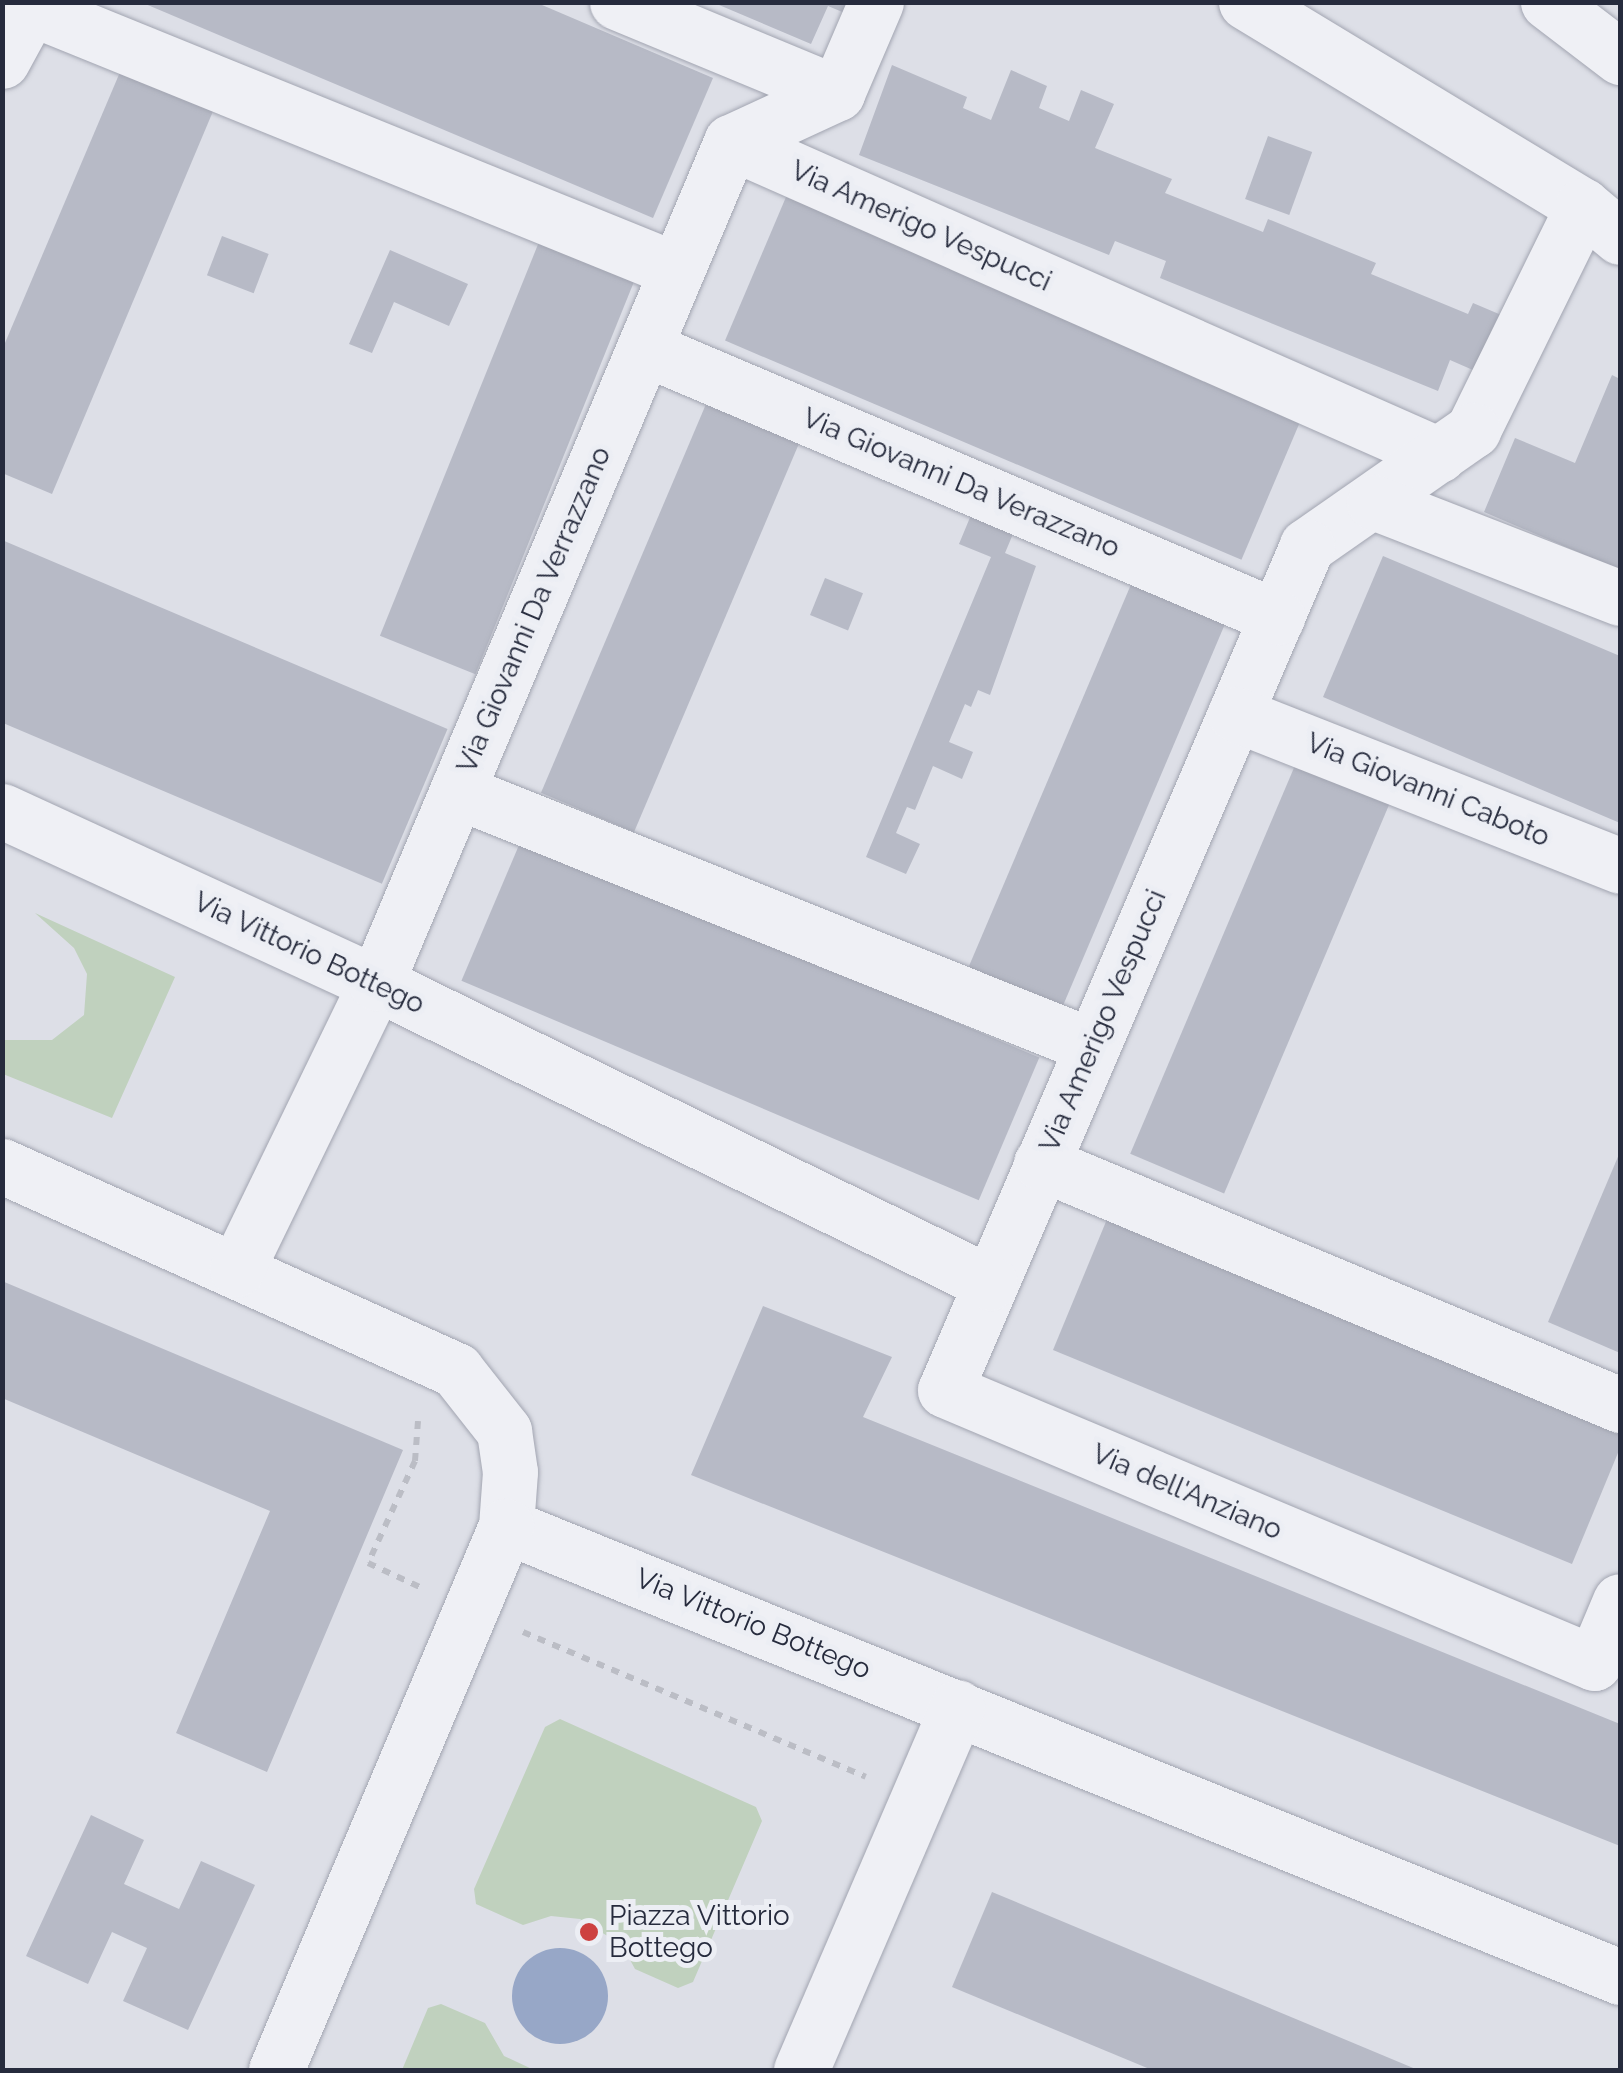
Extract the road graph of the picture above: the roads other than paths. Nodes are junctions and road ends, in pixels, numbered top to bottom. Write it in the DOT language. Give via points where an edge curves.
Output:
graph roads {
  1 [pos="617,2"];
  2 [pos="876,2"];
  3 [pos="1246,2"];
  4 [pos="1548,2"];
  5 [pos="32,5"];
  6 [pos="1620,57"];
  7 [pos="2,61"];
  8 [pos="837,94"];
  9 [pos="732,142"];
  10 [pos="1602,221"];
  11 [pos="678,270"];
  12 [pos="644,348"];
  13 [pos="1439,455"];
  14 [pos="1374,502"];
  15 [pos="1620,598"];
  16 [pos="1277,618"];
  17 [pos="1235,714"];
  18 [pos="457,791"];
  19 [pos="2,811"];
  20 [pos="1620,866"];
  21 [pos="376,983"];
  22 [pos="1092,1046"];
  23 [pos="1041,1163"];
  24 [pos="2,1166"];
  25 [pos="236,1268"];
  26 [pos="990,1283"];
  27 [pos="1620,1404"];
  28 [pos="506,1526"];
  29 [pos="1620,1601"];
  30 [pos="957,1707"];
  31 [pos="1620,1976"];
  32 [pos="276,2070"];
  33 [pos="801,2070"];
  1 -- 8 [label="street"];
  2 -- 8 [label="street"];
  3 -- 10 [label="street"];
  4 -- 6 [label="street"];
  5 -- 7 [label="street"];
  5 -- 11 [label="street"];
  8 -- 9 [label="street"];
  9 -- 11 [label="street, Via Giovanni Da Verrazzano"];
  9 -- 13 [label="street, Via Amerigo Vespucci"];
  10 -- 13 [label="street, Via Amerigo Vespucci" via="1473,430"];
  11 -- 12 [label="street, Via Giovanni Da Verrazzano"];
  12 -- 16 [label="street, Via Giovanni Da Verazzano"];
  12 -- 18 [label="street, Via Giovanni Da Verrazzano"];
  13 -- 14 [label="street, Via Amerigo Vespucci"];
  14 -- 15 [label="street"];
  14 -- 16 [label="street, Via Amerigo Vespucci" via="1307,546"];
  16 -- 17 [label="street, Via Amerigo Vespucci"];
  17 -- 20 [label="street, Via Giovanni Caboto"];
  17 -- 22 [label="street, Via Amerigo Vespucci"];
  18 -- 21 [label="street, Via Giovanni Da Verrazzano"];
  18 -- 22 [label="street"];
  19 -- 21 [label="street, Via Vittorio Bottego"];
  21 -- 25 [label="street, Via Giovanni Da Verrazzano"];
  21 -- 26 [label="street, Via Vittorio Bottego"];
  22 -- 23 [label="street, Via Amerigo Vespucci"];
  23 -- 26 [label="street, Via dell'Anziano"];
  23 -- 27 [label="street, Via Amerigo Vespucci"];
  24 -- 25 [label="street"];
  25 -- 28 [label="street" via="456,1370 504,1431 510,1472"];
  26 -- 29 [label="street, Via dell'Anziano" via="945,1390 1594,1663"];
  28 -- 30 [label="street, Via Vittorio Bottego"];
  28 -- 32 [label="street"];
  30 -- 31 [label="street, Via Vittorio Bottego"];
  30 -- 33 [label="street"];
}
